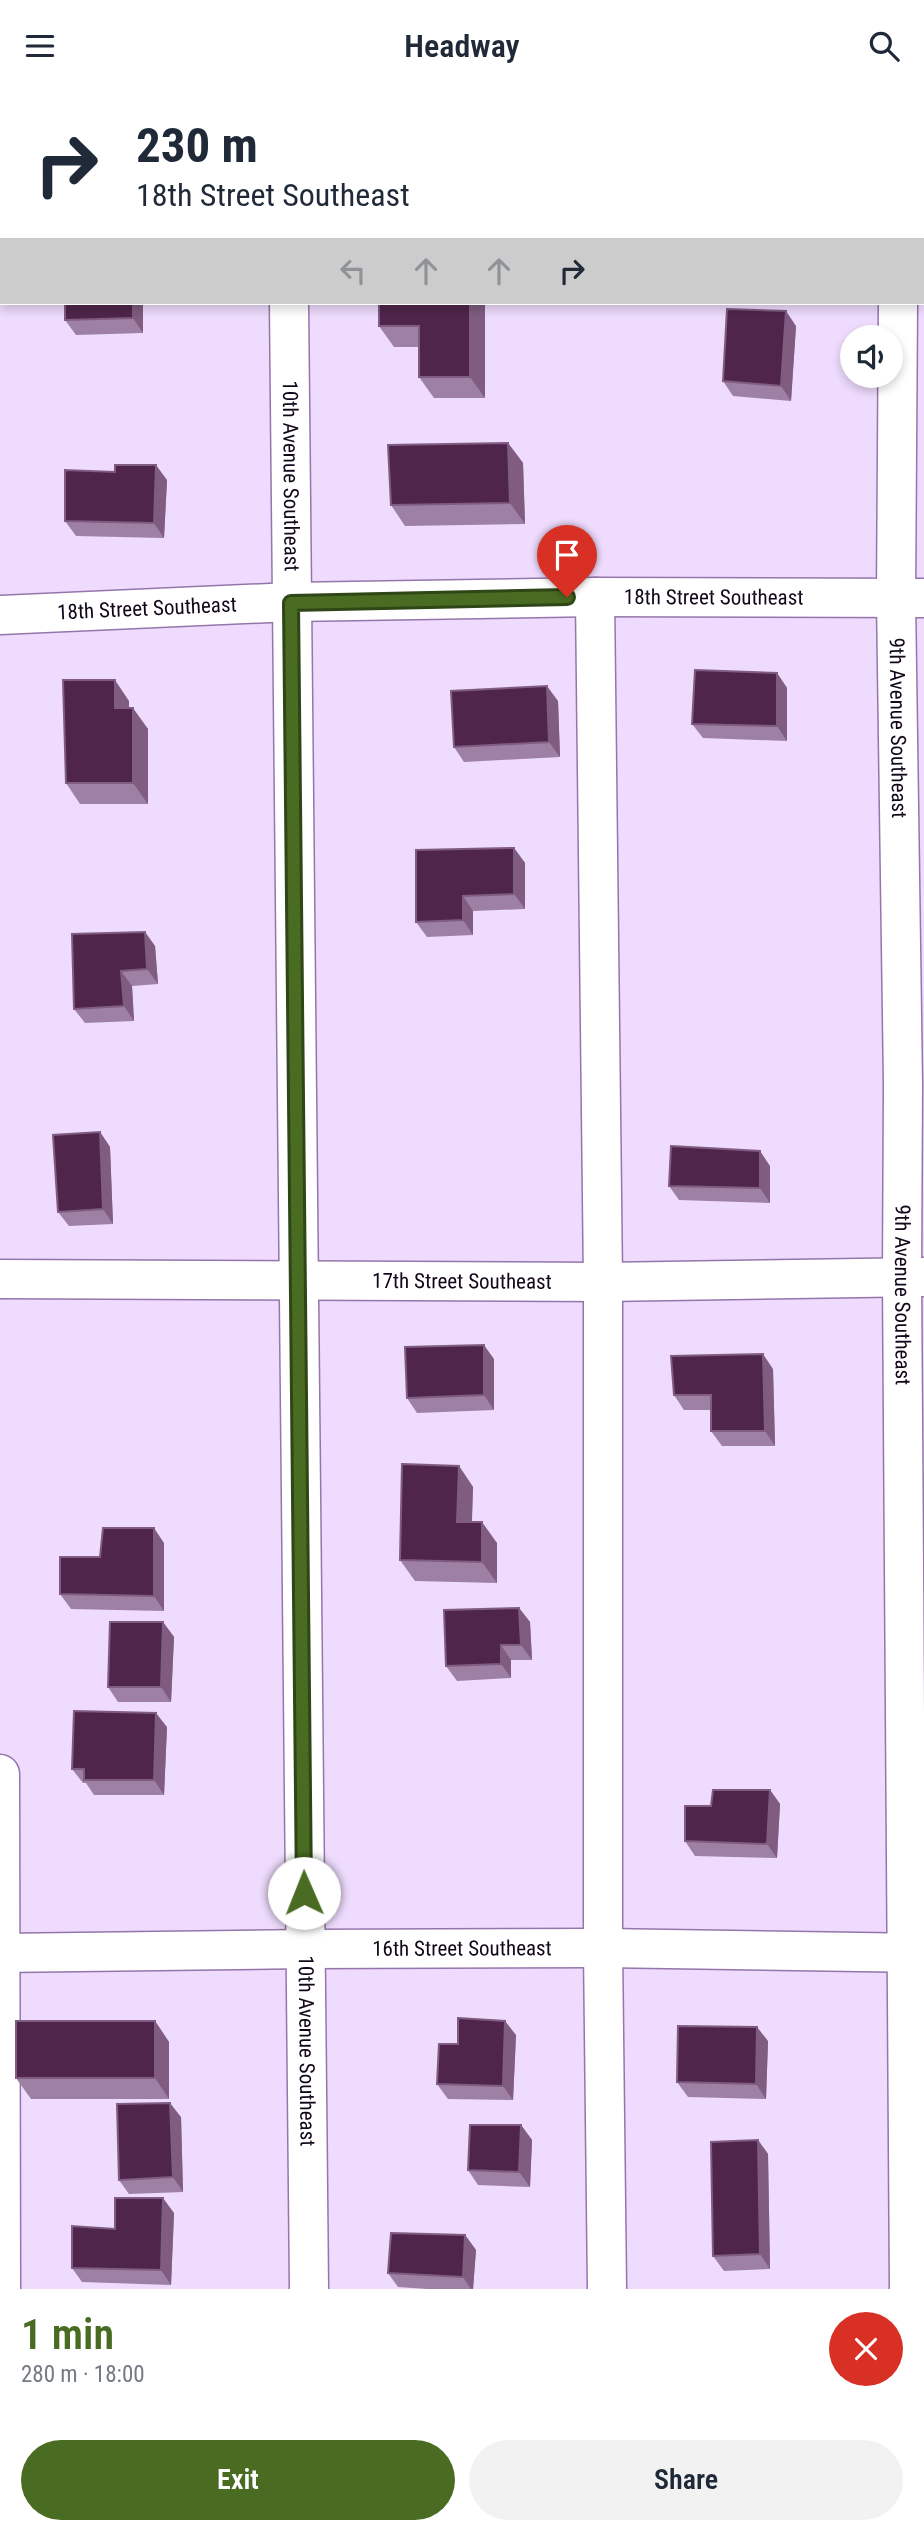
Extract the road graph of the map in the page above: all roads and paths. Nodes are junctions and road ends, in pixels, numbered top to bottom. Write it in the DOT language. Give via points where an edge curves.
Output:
graph roads {
  1 [pos="289,305"];
  2 [pos="898,305"];
  3 [pos="595,597"];
  4 [pos="910,598"];
  5 [pos="291,603"];
  6 [pos="0,615"];
  7 [pos="913,1277"];
  8 [pos="0,1279"];
  9 [pos="299,1281"];
  10 [pos="603,1282"];
  11 [pos="0,1774"];
  12 [pos="603,1948"];
  13 [pos="304,1949"];
  14 [pos="0,1953"];
  15 [pos="915,1953"];
  16 [pos="1,2289"];
  17 [pos="309,2289"];
  18 [pos="607,2289"];
  19 [pos="909,2289"];
  1 -- 5 [label="street, 10th Avenue Southeast"];
  2 -- 4 [label="street, 9th Avenue Southeast"];
  3 -- 4 [label="street, 18th Street Southeast"];
  3 -- 5 [label="street, 18th Street Southeast"];
  3 -- 10 [label="street"];
  4 -- 7 [label="street, 9th Avenue Southeast" via="903,1086"];
  5 -- 6 [label="street, 18th Street Southeast"];
  5 -- 9 [label="street, 10th Avenue Southeast"];
  7 -- 10 [label="street, 17th Street Southeast"];
  7 -- 15 [label="street, 9th Avenue Southeast"];
  8 -- 9 [label="street, 17th Street Southeast"];
  9 -- 10 [label="street, 17th Street Southeast"];
  9 -- 13 [label="street, 10th Avenue Southeast"];
  10 -- 12 [label="street"];
  11 -- 14 [label="street"];
  12 -- 13 [label="street, 16th Street Southeast"];
  12 -- 15 [label="street, 16th Street Southeast"];
  12 -- 18 [label="street"];
  13 -- 14 [label="street, 16th Street Southeast"];
  13 -- 17 [label="street, 10th Avenue Southeast"];
  14 -- 16 [label="street"];
  15 -- 19 [label="street, 9th Avenue Southeast"];
}
